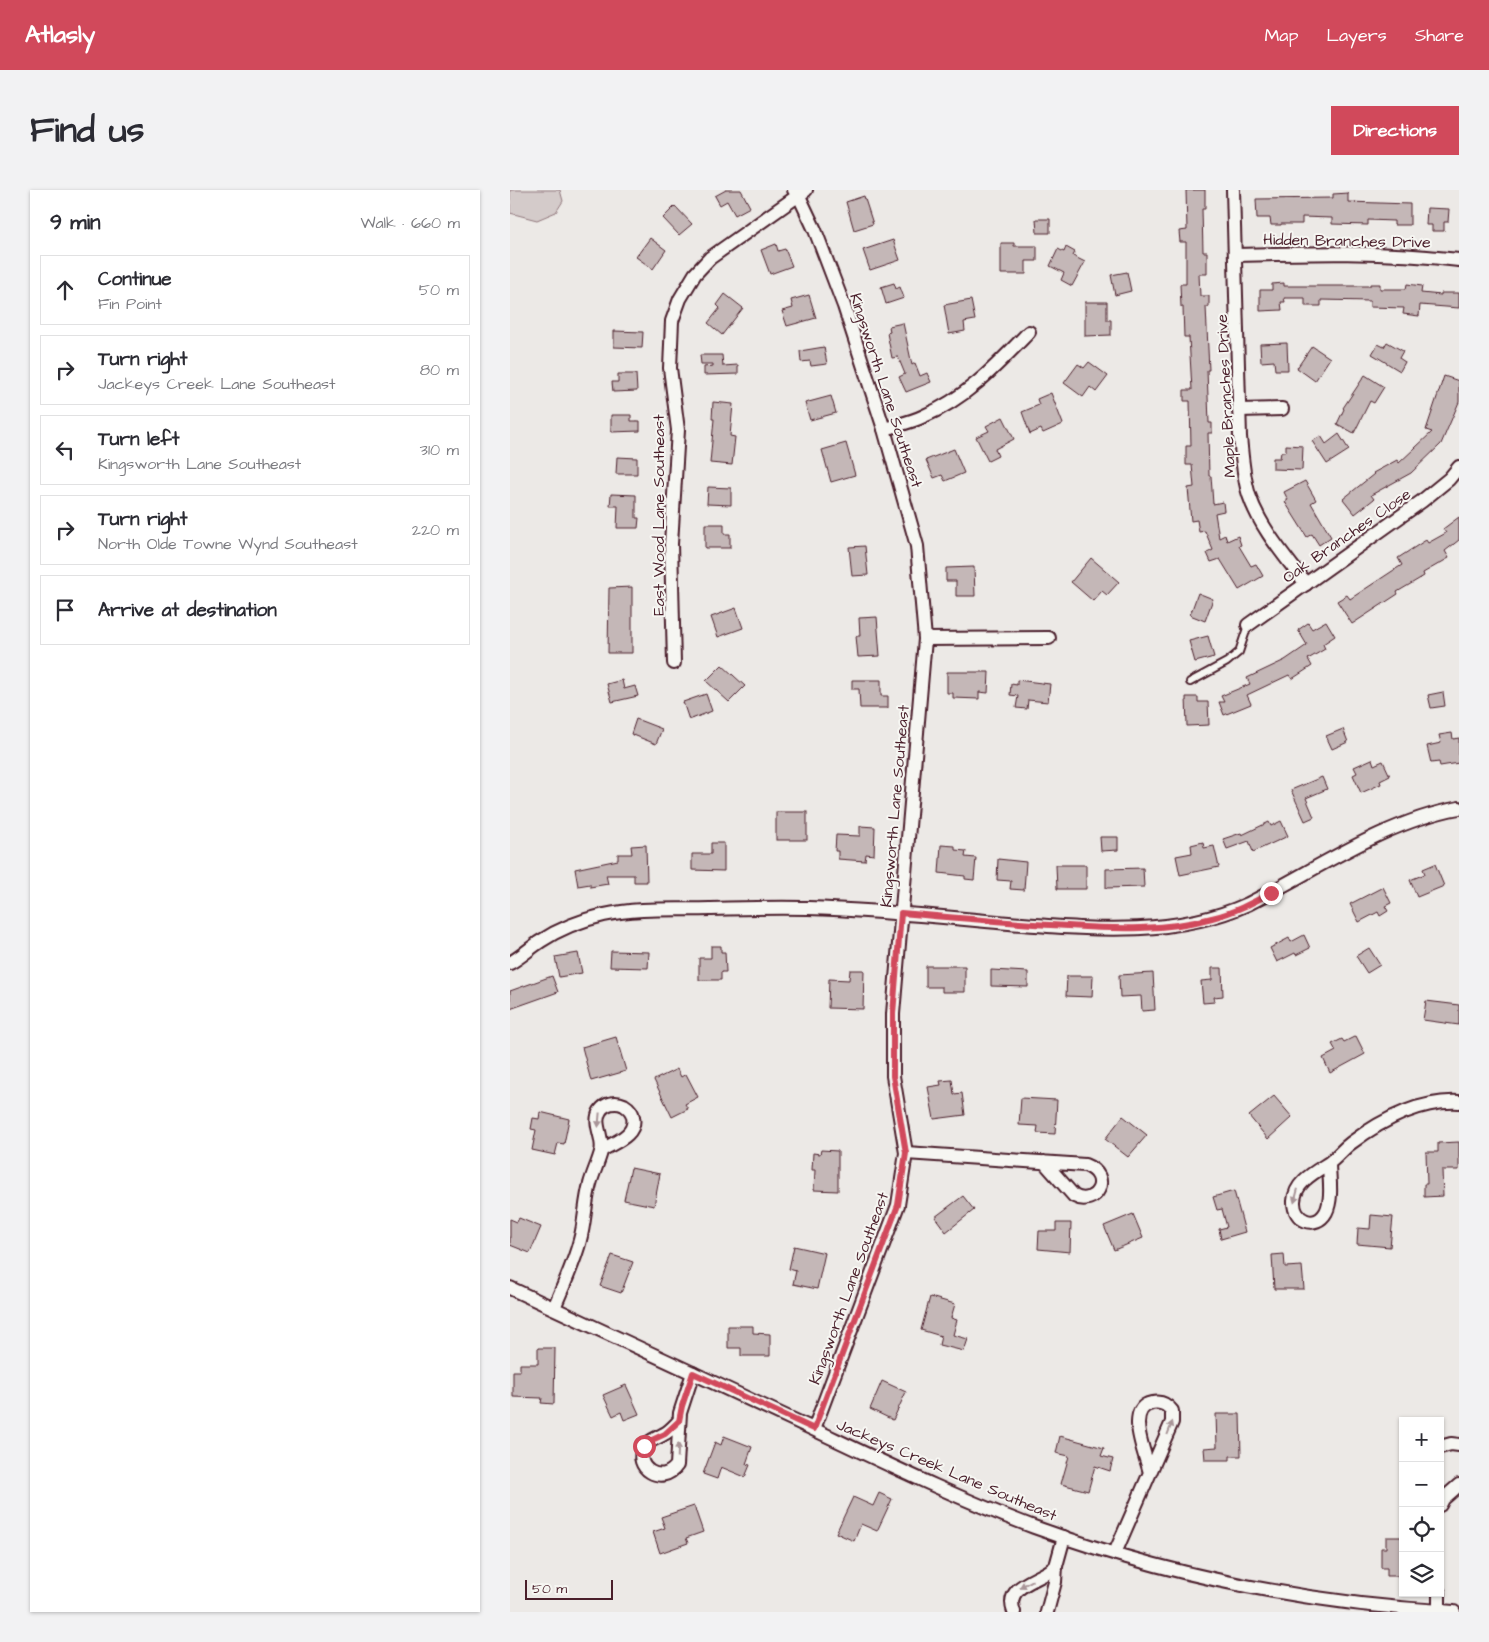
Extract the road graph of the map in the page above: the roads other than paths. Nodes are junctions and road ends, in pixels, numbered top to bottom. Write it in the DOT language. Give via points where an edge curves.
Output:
graph roads {
  1 [pos="1233,190"];
  2 [pos="800,192"];
  3 [pos="1235,255"];
  4 [pos="1459,260"];
  5 [pos="1029,332"];
  6 [pos="1282,409"];
  7 [pos="1240,410"];
  8 [pos="884,430"];
  9 [pos="1459,467"];
  10 [pos="1306,584"];
  11 [pos="1248,625"];
  12 [pos="1048,638"];
  13 [pos="925,639"];
  14 [pos="674,663"];
  15 [pos="1190,682"];
  16 [pos="1459,808"];
  17 [pos="901,913"];
  18 [pos="510,963"];
  19 [pos="1459,1102"];
  20 [pos="602,1150"];
  21 [pos="906,1153"];
  22 [pos="1044,1162"];
  23 [pos="1329,1163"];
  24 [pos="510,1288"];
  25 [pos="554,1308"];
  26 [pos="693,1373"];
  27 [pos="679,1421"];
  28 [pos="814,1429"];
  29 [pos="1459,1445"];
  30 [pos="1444,1447"];
  31 [pos="1150,1473"];
  32 [pos="1459,1485"];
  33 [pos="1444,1498"];
  34 [pos="1064,1537"];
  35 [pos="1115,1553"];
  36 [pos="1056,1566"];
  37 [pos="1439,1597"];
  38 [pos="1337,1606"];
  39 [pos="1439,1611"];
  40 [pos="1014,1612"];
  41 [pos="1047,1612"];
  42 [pos="1454,1612"];
  1 -- 3 [label="street, Maple Branches Drive"];
  2 -- 8 [label="street, Kingsworth Lane Southeast" via="844,306"];
  2 -- 14 [label="street, East Wood Lane Southeast" via="710,258 695,274 680,299 672,322 670,368 678,430 671,544"];
  3 -- 4 [label="street, Hidden Branches Drive" via="1340,253"];
  3 -- 7 [label="street, Maple Branches Drive"];
  5 -- 8 [label="street" via="988,374 956,399 925,416"];
  6 -- 7 [label="street"];
  7 -- 10 [label="street, Maple Branches Drive" via="1248,494 1264,526"];
  8 -- 13 [label="street, Kingsworth Lane Southeast" via="917,546"];
  9 -- 10 [label="street, Oak Branches Close" via="1436,491"];
  10 -- 11 [label="street, Oak Branches Close"];
  11 -- 15 [label="lane" via="1239,652"];
  12 -- 13 [label="street"];
  13 -- 17 [label="street, Kingsworth Lane Southeast"];
  16 -- 17 [label="street" via="1393,828 1248,904 1218,917 1192,923 1101,928"];
  17 -- 18 [label="street" via="784,907 621,912 570,926 542,940"];
  17 -- 21 [label="street, Kingsworth Lane Southeast" via="893,1014 893,1076"];
  19 -- 23 [label="street" via="1437,1102 1397,1115 1350,1144"];
  20 -- 25 [label="street" via="587,1195 581,1240"];
  21 -- 22 [label="street"];
  21 -- 28 [label="street, Kingsworth Lane Southeast" via="898,1205"];
  24 -- 25 [label="street, Jackeys Creek Lane Southeast"];
  25 -- 26 [label="street, Jackeys Creek Lane Southeast"];
  26 -- 27 [label="street"];
  26 -- 28 [label="street, Jackeys Creek Lane Southeast"];
  28 -- 34 [label="street, Jackeys Creek Lane Southeast" via="951,1493"];
  29 -- 30 [label="street"];
  31 -- 31 [label="street, one-way" via="1173,1418 1172,1411 1162,1403 1148,1404 1138,1415"];
  31 -- 35 [label="street"];
  32 -- 33 [label="street"];
  34 -- 35 [label="street, Jackeys Creek Lane Southeast"];
  34 -- 36 [label="street"];
  35 -- 38 [label="street, Jackeys Creek Lane Southeast"];
  36 -- 40 [label="street, one-way" via="1016,1590 1012,1599"];
  36 -- 41 [label="street"];
  37 -- 39 [label="street"];
  38 -- 39 [label="street, Jackeys Creek Lane Southeast"];
  39 -- 42 [label="street, Jackeys Creek Lane Southeast"];
}
